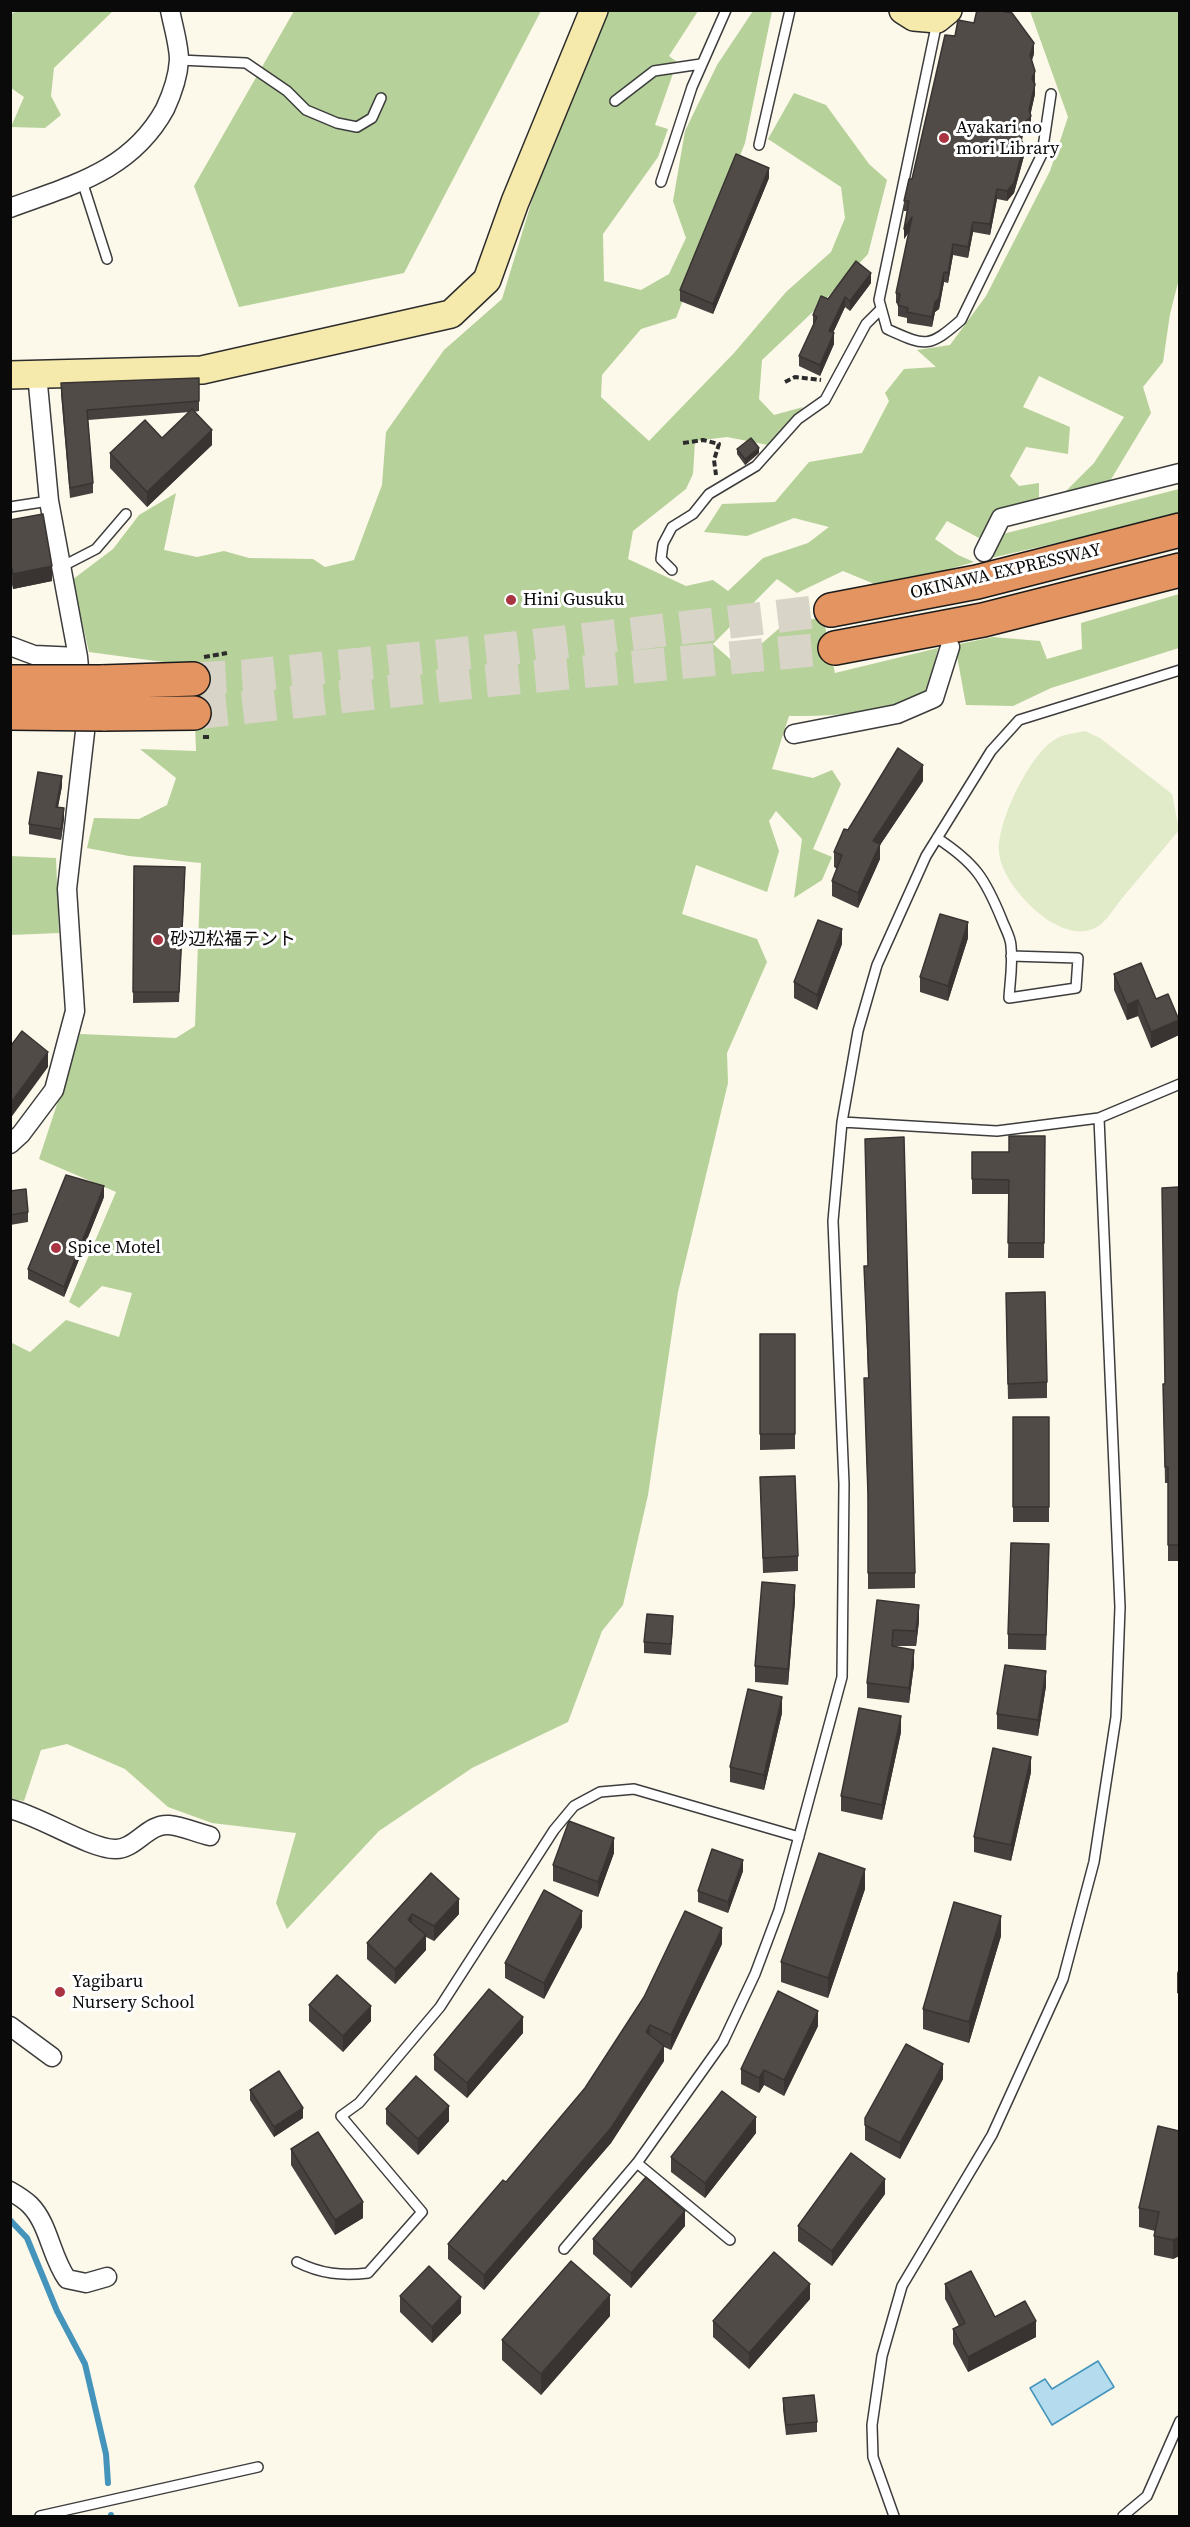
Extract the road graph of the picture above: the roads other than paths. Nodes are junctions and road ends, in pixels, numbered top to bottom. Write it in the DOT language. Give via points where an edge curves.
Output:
graph roads {
  1 [pos="170,10"];
  2 [pos="594,10"];
  3 [pos="726,10"];
  4 [pos="790,10"];
  5 [pos="903,10"];
  6 [pos="947,13"];
  7 [pos="179,60"];
  8 [pos="701,64"];
  9 [pos="1051,94"];
  10 [pos="381,98"];
  11 [pos="615,102"];
  12 [pos="759,145"];
  13 [pos="82,181"];
  14 [pos="661,182"];
  15 [pos="10,208"];
  16 [pos="107,259"];
  17 [pos="881,309"];
  18 [pos="37,374"];
  19 [pos="10,375"];
  20 [pos="1179,473"];
  21 [pos="49,501"];
  22 [pos="10,507"];
  23 [pos="126,514"];
  24 [pos="1179,530"];
  25 [pos="984,552"];
  26 [pos="61,567"];
  27 [pos="672,570"];
  28 [pos="1179,570"];
  29 [pos="831,610"];
  30 [pos="10,646"];
  31 [pos="950,647"];
  32 [pos="835,648"];
  33 [pos="78,657"];
  34 [pos="1179,670"];
  35 [pos="193,679"];
  36 [pos="10,682"];
  37 [pos="10,713"];
  38 [pos="194,713"];
  39 [pos="794,734"];
  40 [pos="936,838"];
  41 [pos="1011,956"];
  42 [pos="1179,1084"];
  43 [pos="1099,1118"];
  44 [pos="842,1122"];
  45 [pos="10,1144"];
  46 [pos="10,1809"];
  47 [pos="210,1836"];
  48 [pos="799,1837"];
  49 [pos="10,2026"];
  50 [pos="52,2057"];
  51 [pos="637,2163"];
  52 [pos="10,2191"];
  53 [pos="730,2240"];
  54 [pos="564,2249"];
  55 [pos="297,2262"];
  56 [pos="107,2277"];
  57 [pos="1179,2421"];
  58 [pos="258,2467"];
  59 [pos="40,2517"];
  60 [pos="894,2517"];
  61 [pos="1123,2517"];
  1 -- 7 [label="street"];
  2 -- 18 [label="street" via="515,201 488,280 451,314 202,370"];
  3 -- 8 [label="lane"];
  4 -- 12 [label="lane"];
  5 -- 6 [label="street" via="914,17"];
  6 -- 17 [label="lane" via="879,300"];
  7 -- 10 [label="lane" via="246,63 287,91 306,111 357,127 372,118"];
  7 -- 13 [label="street" via="173,94 155,127 125,158"];
  8 -- 11 [label="lane" via="654,71"];
  8 -- 14 [label="lane"];
  9 -- 17 [label="lane" via="1042,154 962,320 940,339 919,344 887,329"];
  13 -- 15 [label="street"];
  13 -- 16 [label="lane"];
  17 -- 27 [label="lane" via="866,324 825,400 798,419 756,466 709,494 693,514 672,527 661,559"];
  18 -- 19 [label="street"];
  18 -- 21 [label="street"];
  20 -- 25 [label="street" via="1001,518"];
  21 -- 22 [label="lane"];
  21 -- 26 [label="street"];
  23 -- 26 [label="lane" via="96,549"];
  24 -- 29 [label="highway, OKINAWA EXPRESSWAY" via="977,582"];
  26 -- 33 [label="street"];
  28 -- 32 [label="highway" via="983,620"];
  30 -- 33 [label="street" via="34,655"];
  31 -- 39 [label="street" via="934,698 897,714"];
  33 -- 45 [label="street" via="85,732 67,889 75,1011 54,1090"];
  34 -- 40 [label="lane" via="1019,720 991,751"];
  35 -- 36 [label="highway, bridge"];
  37 -- 38 [label="highway, bridge"];
  40 -- 41 [label="lane" via="976,869 992,895 1011,944"];
  40 -- 44 [label="lane" via="877,965 858,1031"];
  41 -- 41 [label="lane" via="1009,998 1076,988 1078,958"];
  42 -- 43 [label="lane"];
  43 -- 44 [label="lane" via="997,1131"];
  43 -- 60 [label="lane" via="1120,1607 1116,1717 1094,1862 1063,1979 992,2135 902,2286 882,2355 872,2425 873,2457"];
  44 -- 48 [label="lane" via="833,1221 844,1484 842,1677"];
  46 -- 47 [label="street" via="116,1850 168,1825"];
  48 -- 51 [label="lane" via="779,1910 723,2042"];
  48 -- 55 [label="lane" via="634,1789 600,1792 574,1806 554,1830 441,2007 359,2103 341,2116 422,2212 368,2273 341,2276 312,2270"];
  49 -- 50 [label="street"];
  51 -- 53 [label="lane"];
  51 -- 54 [label="lane"];
  52 -- 56 [label="street" via="31,2206 67,2279 86,2283"];
  57 -- 61 [label="lane" via="1147,2496"];
  58 -- 59 [label="lane"];
}
